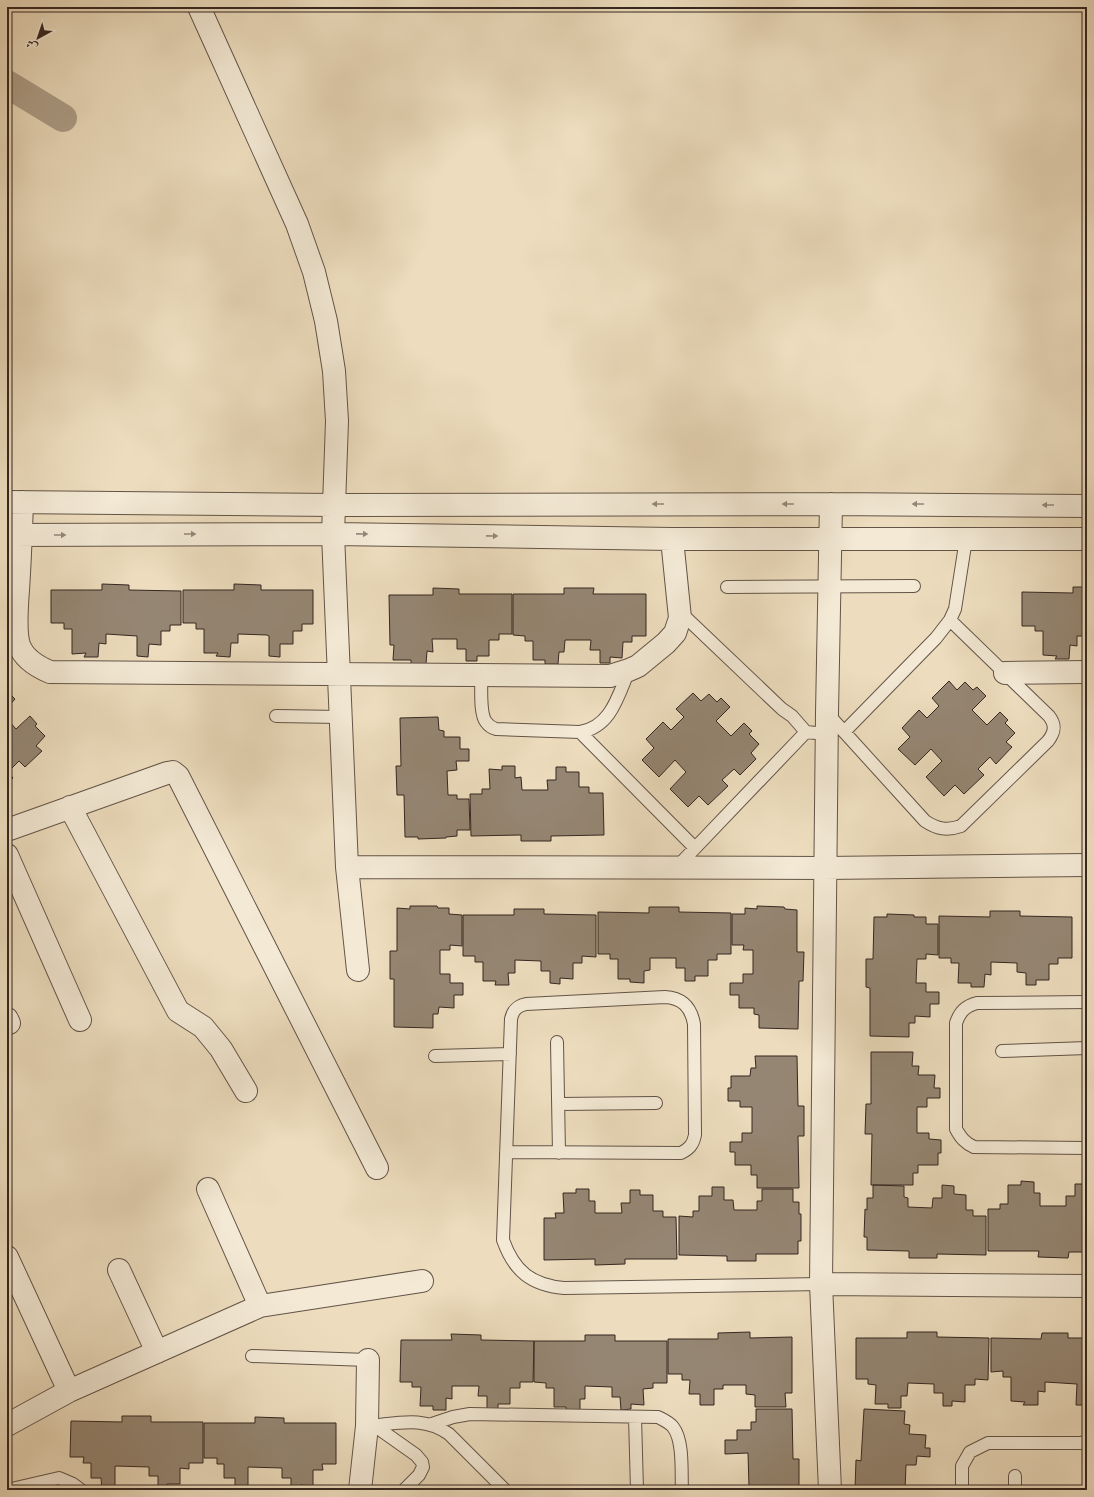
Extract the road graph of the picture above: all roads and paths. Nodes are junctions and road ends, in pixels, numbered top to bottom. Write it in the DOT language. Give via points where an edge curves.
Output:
graph roads {
  1 [pos="199,7"];
  2 [pos="15,502"];
  3 [pos="831,504"];
  4 [pos="334,505"];
  5 [pos="1087,506"];
  6 [pos="332,534"];
  7 [pos="14,535"];
  8 [pos="672,539"];
  9 [pos="830,539"];
  10 [pos="966,539"];
  11 [pos="1087,539"];
  12 [pos="829,586"];
  13 [pos="914,586"];
  14 [pos="727,587"];
  15 [pos="12,607"];
  16 [pos="679,611"];
  17 [pos="950,620"];
  18 [pos="629,670"];
  19 [pos="1087,672"];
  20 [pos="338,673"];
  21 [pos="1005,673"];
  22 [pos="481,675"];
  23 [pos="276,716"];
  24 [pos="340,717"];
  25 [pos="580,732"];
  26 [pos="826,733"];
  27 [pos="70,807"];
  28 [pos="7,830"];
  29 [pos="695,848"];
  30 [pos="7,855"];
  31 [pos="1087,865"];
  32 [pos="347,868"];
  33 [pos="676,868"];
  34 [pos="825,868"];
  35 [pos="358,970"];
  36 [pos="1087,1002"];
  37 [pos="80,1020"];
  38 [pos="558,1042"];
  39 [pos="1087,1048"];
  40 [pos="1002,1051"];
  41 [pos="510,1054"];
  42 [pos="435,1056"];
  43 [pos="246,1091"];
  44 [pos="656,1103"];
  45 [pos="559,1104"];
  46 [pos="1087,1148"];
  47 [pos="506,1152"];
  48 [pos="559,1153"];
  49 [pos="377,1168"];
  50 [pos="208,1189"];
  51 [pos="7,1258"];
  52 [pos="119,1270"];
  53 [pos="422,1281"];
  54 [pos="821,1284"];
  55 [pos="1087,1286"];
  56 [pos="260,1306"];
  57 [pos="157,1352"];
  58 [pos="252,1356"];
  59 [pos="368,1360"];
  60 [pos="69,1391"];
  61 [pos="635,1417"];
  62 [pos="432,1424"];
  63 [pos="7,1425"];
  64 [pos="371,1426"];
  65 [pos="1087,1442"];
  66 [pos="1015,1476"];
  67 [pos="7,1490"];
  68 [pos="81,1490"];
  69 [pos="360,1490"];
  70 [pos="404,1490"];
  71 [pos="504,1490"];
  72 [pos="637,1490"];
  73 [pos="682,1490"];
  74 [pos="830,1490"];
  75 [pos="962,1490"];
  76 [pos="1015,1490"];
  1 -- 4 [label="street" via="297,224 314,272 326,321 334,371 337,422"];
  2 -- 4 [label="street"];
  2 -- 7 [label="street"];
  3 -- 4 [label="street, one-way"];
  5 -- 3 [label="street, one-way"];
  3 -- 9 [label="street"];
  4 -- 6 [label="street"];
  7 -- 6 [label="street, one-way"];
  6 -- 8 [label="street, one-way"];
  6 -- 20 [label="street"];
  7 -- 15 [label="street"];
  8 -- 9 [label="street"];
  8 -- 16 [label="street"];
  9 -- 10 [label="street"];
  9 -- 12 [label="street"];
  10 -- 11 [label="street"];
  10 -- 17 [label="lane" via="955,609"];
  12 -- 13 [label="lane"];
  12 -- 14 [label="lane"];
  12 -- 26 [label="street"];
  15 -- 20 [label="street" via="19,644 24,653 40,668 50,672"];
  16 -- 18 [label="street" via="678,626 671,638 638,666"];
  16 -- 26 [label="lane" via="782,709"];
  17 -- 21 [label="lane"];
  17 -- 26 [label="lane" via="936,638"];
  18 -- 22 [label="street" via="610,676"];
  18 -- 25 [label="lane" via="605,720 589,730"];
  19 -- 21 [label="street"];
  20 -- 22 [label="street"];
  20 -- 24 [label="street"];
  21 -- 26 [label="lane" via="1053,721 1052,736 961,826 943,830 933,827"];
  22 -- 25 [label="lane" via="482,713 490,727"];
  23 -- 24 [label="lane"];
  24 -- 32 [label="street"];
  25 -- 29 [label="lane"];
  26 -- 29 [label="lane"];
  26 -- 34 [label="street"];
  27 -- 28 [label="street"];
  27 -- 43 [label="street" via="178,1011 203,1027 221,1049"];
  27 -- 49 [label="street" via="167,773 173,772 178,776"];
  29 -- 33 [label="lane"];
  30 -- 37 [label="street"];
  31 -- 34 [label="street"];
  32 -- 33 [label="street"];
  32 -- 35 [label="street"];
  33 -- 34 [label="street"];
  34 -- 54 [label="street"];
  36 -- 46 [label="lane" via="970,1004 963,1009 956,1023 956,1129 960,1138 974,1147"];
  38 -- 45 [label="lane"];
  39 -- 40 [label="lane"];
  41 -- 42 [label="lane"];
  41 -- 47 [label="lane"];
  41 -- 48 [label="lane" via="512,1013 526,1004 665,997 679,1000 690,1010 694,1024 695,1135 688,1149 681,1153"];
  44 -- 45 [label="lane"];
  45 -- 48 [label="lane"];
  47 -- 48 [label="lane"];
  47 -- 54 [label="lane" via="503,1240 514,1265 524,1275 537,1282 550,1287 564,1288"];
  50 -- 56 [label="street"];
  51 -- 60 [label="street"];
  52 -- 57 [label="street"];
  53 -- 56 [label="street"];
  54 -- 55 [label="street"];
  54 -- 74 [label="street"];
  56 -- 57 [label="street"];
  57 -- 60 [label="street"];
  58 -- 59 [label="lane"];
  59 -- 64 [label="street"];
  60 -- 63 [label="street"];
  61 -- 62 [label="lane" via="470,1414"];
  61 -- 72 [label="lane"];
  61 -- 73 [label="lane" via="658,1417 674,1428 680,1446"];
  62 -- 64 [label="lane" via="413,1422"];
  62 -- 71 [label="lane" via="449,1434"];
  64 -- 69 [label="street"];
  64 -- 70 [label="lane" via="416,1455 422,1462 423,1467 419,1475"];
  65 -- 75 [label="lane" via="988,1443 970,1452 962,1466"];
  66 -- 76 [label="lane"];
  67 -- 68 [label="lane" via="59,1478"];
}
